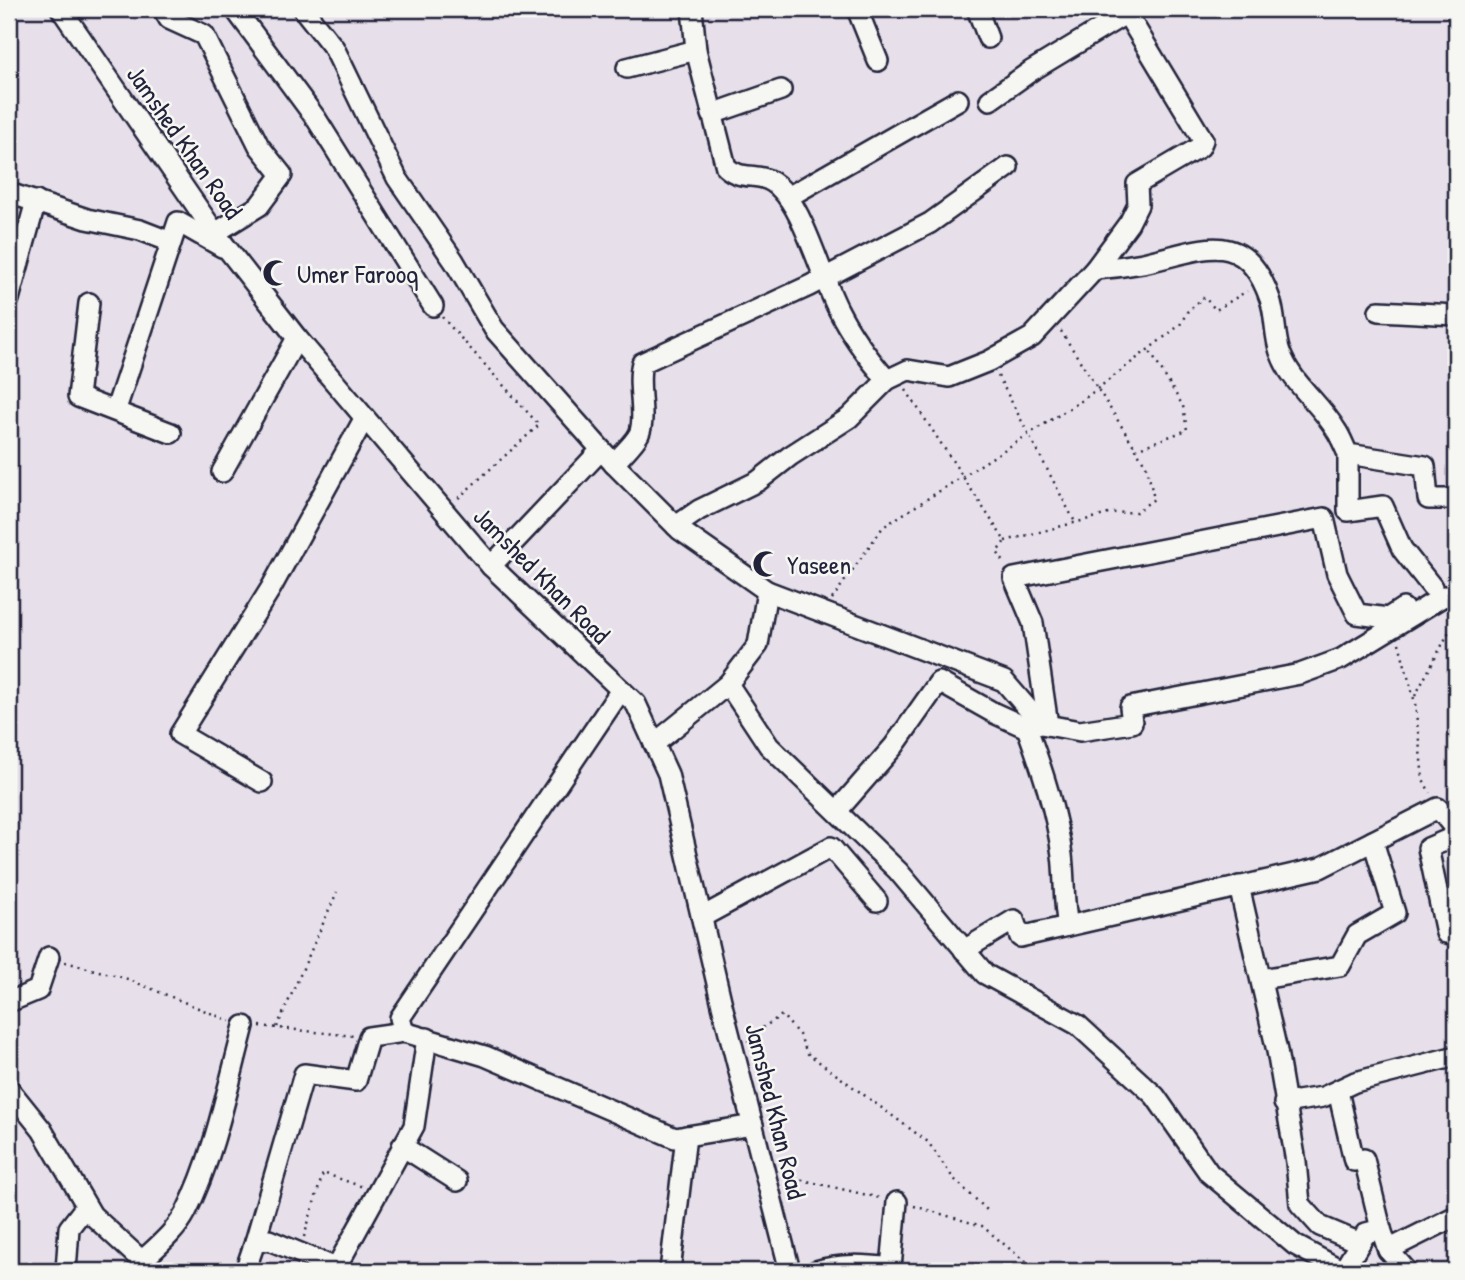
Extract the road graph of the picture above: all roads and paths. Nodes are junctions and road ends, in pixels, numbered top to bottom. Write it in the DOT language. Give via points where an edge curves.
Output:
graph roads {
  1 [pos="61,9"];
  2 [pos="163,9"];
  3 [pos="235,9"];
  4 [pos="303,9"];
  5 [pos="692,9"];
  6 [pos="857,9"];
  7 [pos="977,9"];
  8 [pos="1125,11"];
  9 [pos="988,38"];
  10 [pos="696,50"];
  11 [pos="878,61"];
  12 [pos="627,68"];
  13 [pos="781,90"];
  14 [pos="958,100"];
  15 [pos="990,100"];
  16 [pos="712,114"];
  17 [pos="1008,167"];
  18 [pos="9,193"];
  19 [pos="788,197"];
  20 [pos="36,201"];
  21 [pos="215,233"];
  22 [pos="171,242"];
  23 [pos="15,246"];
  24 [pos="232,253"];
  25 [pos="1095,269"];
  26 [pos="825,277"];
  27 [pos="1262,281"];
  28 [pos="9,299"];
  29 [pos="89,303"];
  30 [pos="433,306"];
  31 [pos="1379,311"];
  32 [pos="1456,315"];
  33 [pos="1049,318"];
  34 [pos="296,338"];
  35 [pos="1149,350"];
  36 [pos="989,361"];
  37 [pos="891,378"];
  38 [pos="1096,390"];
  39 [pos="116,409"];
  40 [pos="364,419"];
  41 [pos="171,433"];
  42 [pos="1029,433"];
  43 [pos="1136,449"];
  44 [pos="1348,454"];
  45 [pos="608,457"];
  46 [pos="222,472"];
  47 [pos="962,474"];
  48 [pos="1456,499"];
  49 [pos="442,513"];
  50 [pos="1076,524"];
  51 [pos="676,526"];
  52 [pos="1005,541"];
  53 [pos="491,566"];
  54 [pos="1013,578"];
  55 [pos="767,591"];
  56 [pos="1444,594"];
  57 [pos="821,610"];
  58 [pos="1395,626"];
  59 [pos="1456,628"];
  60 [pos="729,684"];
  61 [pos="621,690"];
  62 [pos="1414,698"];
  63 [pos="1048,725"];
  64 [pos="654,744"];
  65 [pos="262,782"];
  66 [pos="1438,808"];
  67 [pos="838,810"];
  68 [pos="1456,830"];
  69 [pos="1456,836"];
  70 [pos="1373,841"];
  71 [pos="1239,886"];
  72 [pos="337,892"];
  73 [pos="877,901"];
  74 [pos="702,917"];
  75 [pos="1068,926"];
  76 [pos="1456,935"];
  77 [pos="964,950"];
  78 [pos="49,957"];
  79 [pos="1262,979"];
  80 [pos="9,1002"];
  81 [pos="244,1026"];
  82 [pos="277,1027"];
  83 [pos="404,1032"];
  84 [pos="369,1037"];
  85 [pos="427,1038"];
  86 [pos="1456,1056"];
  87 [pos="738,1069"];
  88 [pos="9,1088"];
  89 [pos="1338,1091"];
  90 [pos="1284,1103"];
  91 [pos="753,1125"];
  92 [pos="686,1136"];
  93 [pos="402,1146"];
  94 [pos="457,1181"];
  95 [pos="376,1192"];
  96 [pos="897,1202"];
  97 [pos="86,1206"];
  98 [pos="987,1210"];
  99 [pos="1456,1216"];
  100 [pos="1381,1230"];
  101 [pos="255,1242"];
  102 [pos="1360,1242"];
  103 [pos="1388,1250"];
  104 [pos="299,1253"];
  105 [pos="148,1266"];
  106 [pos="873,1269"];
  107 [pos="66,1271"];
  108 [pos="245,1271"];
  109 [pos="670,1271"];
  110 [pos="790,1271"];
  111 [pos="816,1271"];
  112 [pos="1343,1271"];
  113 [pos="1407,1271"];
  1 -- 21 [label="street, Jamshed Khan Road"];
  2 -- 21 [label="street" via="169,19 204,35 258,146 282,175 259,206"];
  3 -- 30 [label="street" via="317,120"];
  4 -- 45 [label="street" via="334,48 397,178 494,329"];
  5 -- 10 [label="street"];
  6 -- 11 [label="street"];
  7 -- 9 [label="street"];
  8 -- 15 [label="street"];
  8 -- 25 [label="street" via="1203,140 1200,147 1137,184 1138,205"];
  10 -- 12 [label="street"];
  10 -- 16 [label="street"];
  13 -- 16 [label="street"];
  14 -- 19 [label="street"];
  16 -- 19 [label="street" via="726,167 733,173 771,178"];
  17 -- 26 [label="street" via="930,223"];
  18 -- 20 [label="street"];
  19 -- 26 [label="street"];
  20 -- 22 [label="street"];
  20 -- 23 [label="street"];
  21 -- 24 [label="street, Jamshed Khan Road"];
  22 -- 24 [label="street" via="178,222"];
  22 -- 39 [label="street"];
  23 -- 28 [label="street"];
  24 -- 34 [label="street, Jamshed Khan Road"];
  25 -- 27 [label="street" via="1215,247 1236,251 1255,267"];
  25 -- 33 [label="street"];
  26 -- 37 [label="street" via="857,341"];
  26 -- 45 [label="street" via="642,363 639,434"];
  27 -- 35 [label="path" via="1216,310 1204,297 1186,312 1180,325"];
  27 -- 44 [label="street" via="1271,300 1280,353 1304,393 1336,428"];
  29 -- 39 [label="street" via="78,397"];
  30 -- 49 [label="path" via="539,425"];
  31 -- 32 [label="street"];
  33 -- 36 [label="street" via="1032,337"];
  33 -- 38 [label="path"];
  34 -- 40 [label="street, Jamshed Khan Road"];
  34 -- 46 [label="street"];
  35 -- 38 [label="path"];
  35 -- 43 [label="path" via="1183,406 1187,430"];
  36 -- 37 [label="street" via="949,377 908,370"];
  36 -- 42 [label="path"];
  37 -- 47 [label="path"];
  37 -- 51 [label="street" via="849,418 758,481"];
  38 -- 42 [label="path"];
  38 -- 43 [label="path"];
  39 -- 41 [label="street"];
  40 -- 49 [label="street, Jamshed Khan Road"];
  40 -- 65 [label="street" via="271,588 180,734"];
  42 -- 47 [label="path"];
  42 -- 50 [label="path"];
  43 -- 50 [label="path" via="1147,468 1154,499 1136,512 1112,513"];
  44 -- 48 [label="street" via="1425,466 1427,499"];
  44 -- 56 [label="street" via="1348,511 1383,506 1402,550"];
  45 -- 51 [label="street"];
  45 -- 53 [label="street"];
  47 -- 52 [label="path"];
  47 -- 57 [label="path" via="883,527 841,591"];
  49 -- 53 [label="street, Jamshed Khan Road"];
  50 -- 52 [label="path"];
  51 -- 55 [label="street"];
  52 -- 54 [label="path" via="997,552"];
  53 -- 61 [label="street, Jamshed Khan Road"];
  54 -- 56 [label="street" via="1324,518 1337,574 1357,614 1388,618"];
  54 -- 63 [label="street" via="1033,623"];
  55 -- 57 [label="street"];
  55 -- 60 [label="street" via="758,645"];
  56 -- 58 [label="street"];
  57 -- 63 [label="street" via="1004,681 1041,724"];
  58 -- 62 [label="path"];
  58 -- 63 [label="street" via="1341,659 1300,674 1130,707 1132,723 1080,731"];
  59 -- 62 [label="path" via="1449,632"];
  60 -- 64 [label="street"];
  60 -- 67 [label="street" via="769,746"];
  61 -- 64 [label="street, Jamshed Khan Road" via="636,704"];
  61 -- 83 [label="street" via="400,1018"];
  62 -- 66 [label="path" via="1423,779"];
  64 -- 74 [label="street, Jamshed Khan Road" via="668,774"];
  66 -- 68 [label="street"];
  66 -- 70 [label="street"];
  67 -- 75 [label="street" via="894,746 939,682 1027,728 1052,806"];
  67 -- 77 [label="street" via="898,871"];
  69 -- 76 [label="street" via="1428,848 1446,933"];
  70 -- 71 [label="street" via="1320,868"];
  70 -- 79 [label="street" via="1395,913 1357,935 1340,966"];
  71 -- 75 [label="street"];
  71 -- 79 [label="street"];
  72 -- 82 [label="path"];
  73 -- 74 [label="street" via="831,846"];
  74 -- 87 [label="street, Jamshed Khan Road"];
  75 -- 77 [label="street" via="1020,937 1014,920"];
  77 -- 112 [label="street" via="985,974 1079,1025 1155,1096 1209,1173 1295,1245"];
  78 -- 80 [label="street" via="38,990"];
  78 -- 81 [label="path" via="125,978"];
  79 -- 90 [label="street"];
  81 -- 82 [label="path"];
  81 -- 105 [label="street" via="185,1213"];
  82 -- 84 [label="path"];
  83 -- 84 [label="street"];
  83 -- 85 [label="street"];
  84 -- 101 [label="street" via="356,1081 304,1074"];
  85 -- 92 [label="street" via="497,1060 675,1138"];
  85 -- 93 [label="street" via="414,1126"];
  86 -- 89 [label="street"];
  87 -- 91 [label="street, Jamshed Khan Road"];
  87 -- 98 [label="path" via="750,1036 782,1015 807,1053 928,1142 953,1178"];
  88 -- 97 [label="street" via="42,1130"];
  89 -- 90 [label="street"];
  89 -- 100 [label="street" via="1354,1161 1364,1159"];
  90 -- 102 [label="street" via="1300,1205 1320,1226"];
  91 -- 92 [label="street"];
  91 -- 110 [label="street, Jamshed Khan Road"];
  92 -- 109 [label="street"];
  93 -- 94 [label="street"];
  93 -- 95 [label="street"];
  95 -- 104 [label="street" via="336,1268"];
  95 -- 104 [label="path" via="323,1173"];
  96 -- 106 [label="street" via="891,1268"];
  97 -- 105 [label="street"];
  97 -- 107 [label="street" via="69,1228"];
  99 -- 103 [label="street"];
  100 -- 102 [label="street" via="1366,1233"];
  100 -- 103 [label="street"];
  101 -- 104 [label="street" via="270,1240"];
  101 -- 108 [label="street"];
  102 -- 112 [label="street"];
  103 -- 113 [label="street"];
  106 -- 111 [label="street" via="828,1267"];
}
